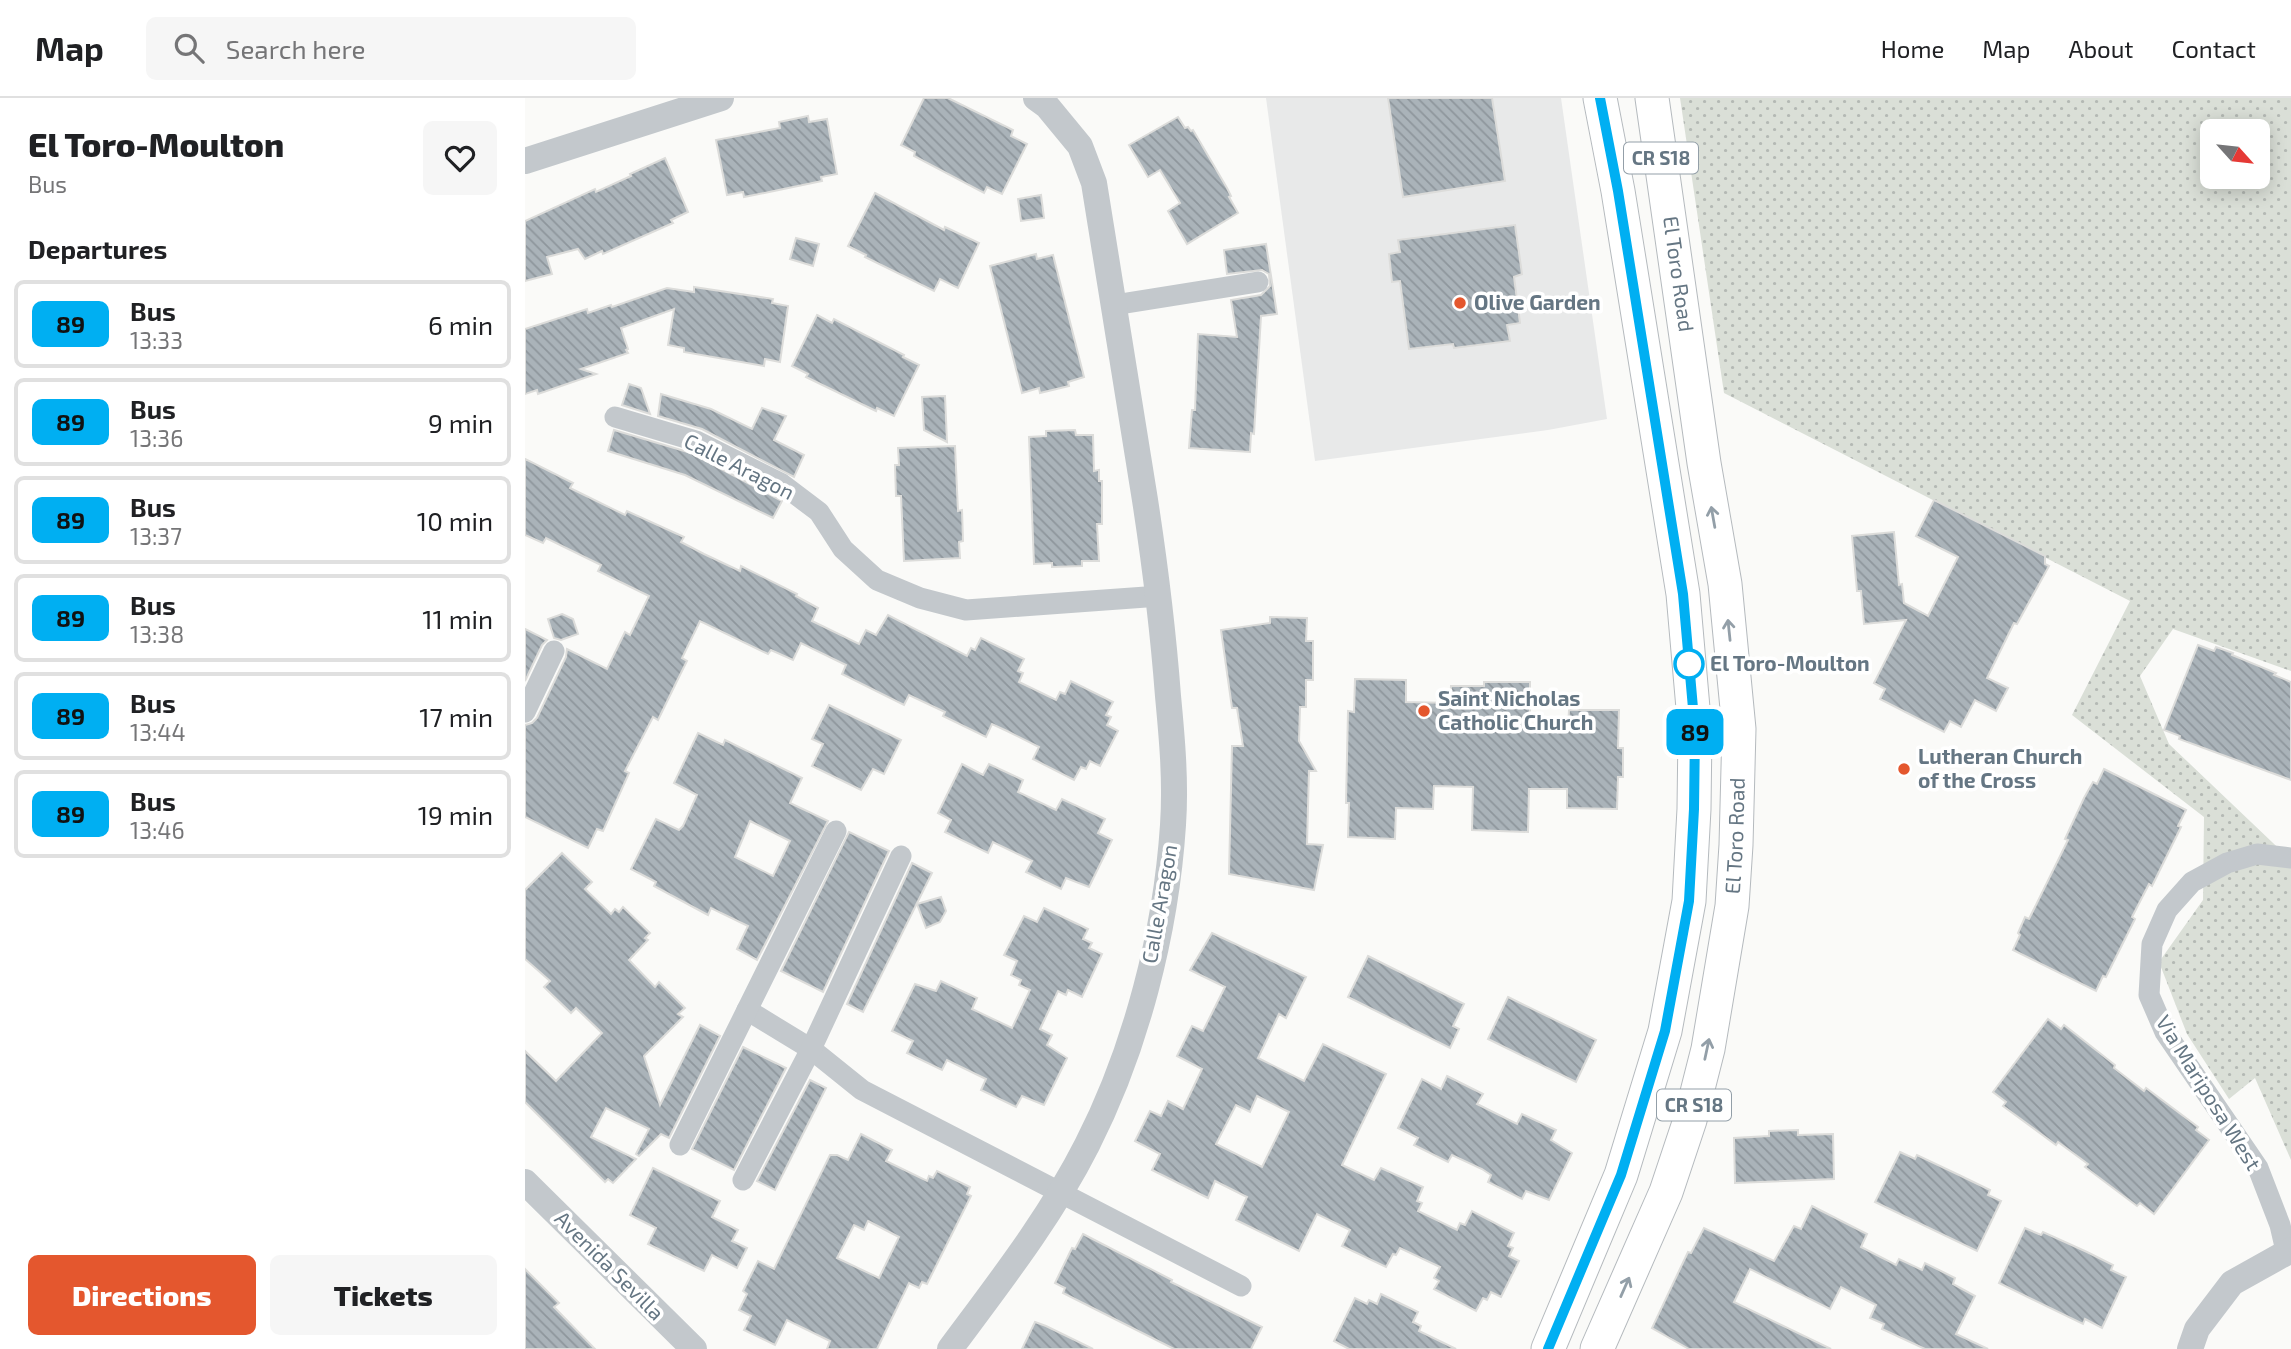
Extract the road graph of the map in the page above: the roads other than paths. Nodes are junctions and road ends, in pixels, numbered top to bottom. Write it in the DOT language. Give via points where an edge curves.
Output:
graph roads {
  1 [pos="721,98"];
  2 [pos="1600,98"];
  3 [pos="1652,98"];
  4 [pos="1042,102"];
  5 [pos="525,161"];
  6 [pos="1258,282"];
  7 [pos="1114,304"];
  8 [pos="615,417"];
  9 [pos="1160,596"];
  10 [pos="554,651"];
  11 [pos="525,712"];
  12 [pos="836,831"];
  13 [pos="901,856"];
  14 [pos="2291,858"];
  15 [pos="747,1010"];
  16 [pos="811,1049"];
  17 [pos="680,1145"];
  18 [pos="743,1180"];
  19 [pos="525,1182"];
  20 [pos="1060,1194"];
  21 [pos="2289,1251"];
  22 [pos="1241,1286"];
  23 [pos="694,1349"];
  24 [pos="950,1349"];
  25 [pos="1548,1349"];
  26 [pos="1597,1349"];
  27 [pos="2190,1349"];
  1 -- 5 [label="street"];
  2 -- 25 [label="main road, El Toro Road / CR S18" via="1683,594 1695,731 1694,809 1689,901 1665,1031 1621,1175"];
  26 -- 3 [label="main road, El Toro Road / CR S18, one-way" via="1666,1192 1690,1120 1708,1049 1732,906 1736,845 1739,729 1725,584"];
  4 -- 7 [label="street, Calle Aragon" via="1080,146 1094,183"];
  6 -- 7 [label="street"];
  7 -- 9 [label="street, Calle Aragon"];
  8 -- 9 [label="street, Calle Aragon" via="695,442 782,484 819,512 843,549 877,580 921,598 965,610"];
  9 -- 20 [label="street, Calle Aragon" via="1173,750 1173,825 1161,926 1113,1087"];
  10 -- 11 [label="street"];
  12 -- 15 [label="street"];
  13 -- 16 [label="street"];
  14 -- 21 [label="street, Via Mariposa West" via="2257,854 2227,863 2192,883 2167,909 2152,944 2149,995 2165,1032 2258,1168"];
  15 -- 16 [label="street"];
  15 -- 17 [label="street"];
  16 -- 18 [label="street"];
  16 -- 20 [label="street" via="862,1090"];
  19 -- 23 [label="street, Avenida Sevilla"];
  20 -- 22 [label="street"];
  20 -- 24 [label="street, Calle Aragon"];
  21 -- 27 [label="street, Via Mariposa West" via="2232,1283 2197,1329"];
}
